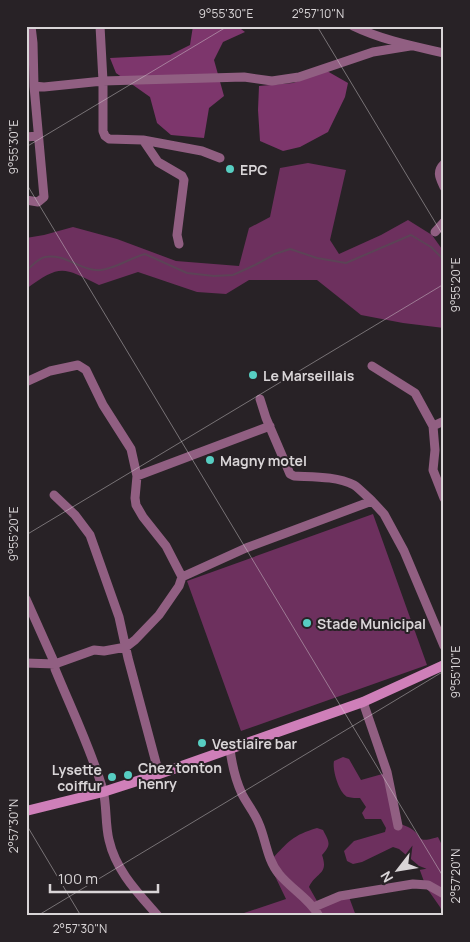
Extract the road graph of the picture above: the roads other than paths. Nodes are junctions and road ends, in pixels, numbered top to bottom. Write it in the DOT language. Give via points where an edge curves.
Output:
graph roads {
  1 [pos="30,26"];
  2 [pos="100,26"];
  3 [pos="354,26"];
  4 [pos="410,46"];
  5 [pos="444,53"];
  6 [pos="103,82"];
  7 [pos="32,84"];
  8 [pos="38,136"];
  9 [pos="26,138"];
  10 [pos="143,140"];
  11 [pos="220,158"];
  12 [pos="444,164"];
  13 [pos="444,187"];
  14 [pos="26,200"];
  15 [pos="444,222"];
  16 [pos="435,232"];
  17 [pos="178,244"];
  18 [pos="372,366"];
  19 [pos="26,382"];
  20 [pos="260,399"];
  21 [pos="444,421"];
  22 [pos="270,426"];
  23 [pos="432,426"];
  24 [pos="137,476"];
  25 [pos="54,495"];
  26 [pos="444,498"];
  27 [pos="372,501"];
  28 [pos="182,577"];
  29 [pos="26,599"];
  30 [pos="444,646"];
  31 [pos="126,647"];
  32 [pos="26,663"];
  33 [pos="55,664"];
  34 [pos="444,665"];
  35 [pos="363,702"];
  36 [pos="230,749"];
  37 [pos="159,774"];
  38 [pos="103,792"];
  39 [pos="26,811"];
  40 [pos="398,826"];
  41 [pos="444,894"];
  42 [pos="314,907"];
  43 [pos="158,916"];
  44 [pos="319,916"];
  1 -- 7 [label="street"];
  2 -- 6 [label="street"];
  3 -- 4 [label="street"];
  4 -- 5 [label="street"];
  4 -- 6 [label="street" via="373,52 299,77 272,81 244,77"];
  6 -- 7 [label="street" via="44,87"];
  6 -- 10 [label="street" via="103,131 106,136 109,139"];
  7 -- 8 [label="street"];
  8 -- 9 [label="street"];
  8 -- 14 [label="street" via="44,197 38,202"];
  10 -- 11 [label="street" via="202,151"];
  10 -- 17 [label="street" via="158,162 184,180"];
  12 -- 13 [label="street" via="438,176"];
  15 -- 16 [label="street"];
  18 -- 23 [label="street" via="415,392"];
  19 -- 24 [label="street" via="50,371 82,367 131,449"];
  20 -- 22 [label="street"];
  21 -- 23 [label="street"];
  22 -- 24 [label="street"];
  22 -- 27 [label="street" via="290,474 346,482"];
  23 -- 26 [label="street" via="433,470"];
  24 -- 28 [label="street" via="136,505 166,546"];
  25 -- 31 [label="street" via="90,535 119,617"];
  27 -- 28 [label="street" via="246,548"];
  27 -- 30 [label="street" via="384,514 404,551"];
  28 -- 31 [label="street" via="159,615"];
  29 -- 33 [label="street"];
  31 -- 33 [label="street" via="94,650"];
  31 -- 37 [label="street"];
  32 -- 33 [label="street"];
  33 -- 38 [label="street"];
  34 -- 35 [label="street"];
  35 -- 36 [label="street"];
  35 -- 40 [label="street" via="387,772"];
  36 -- 37 [label="street"];
  36 -- 42 [label="street" via="233,772 259,824 278,873"];
  37 -- 38 [label="street"];
  38 -- 39 [label="street"];
  38 -- 43 [label="street" via="114,856 128,882"];
  41 -- 42 [label="street" via="428,885 413,884 340,896"];
  42 -- 44 [label="street"];
}
